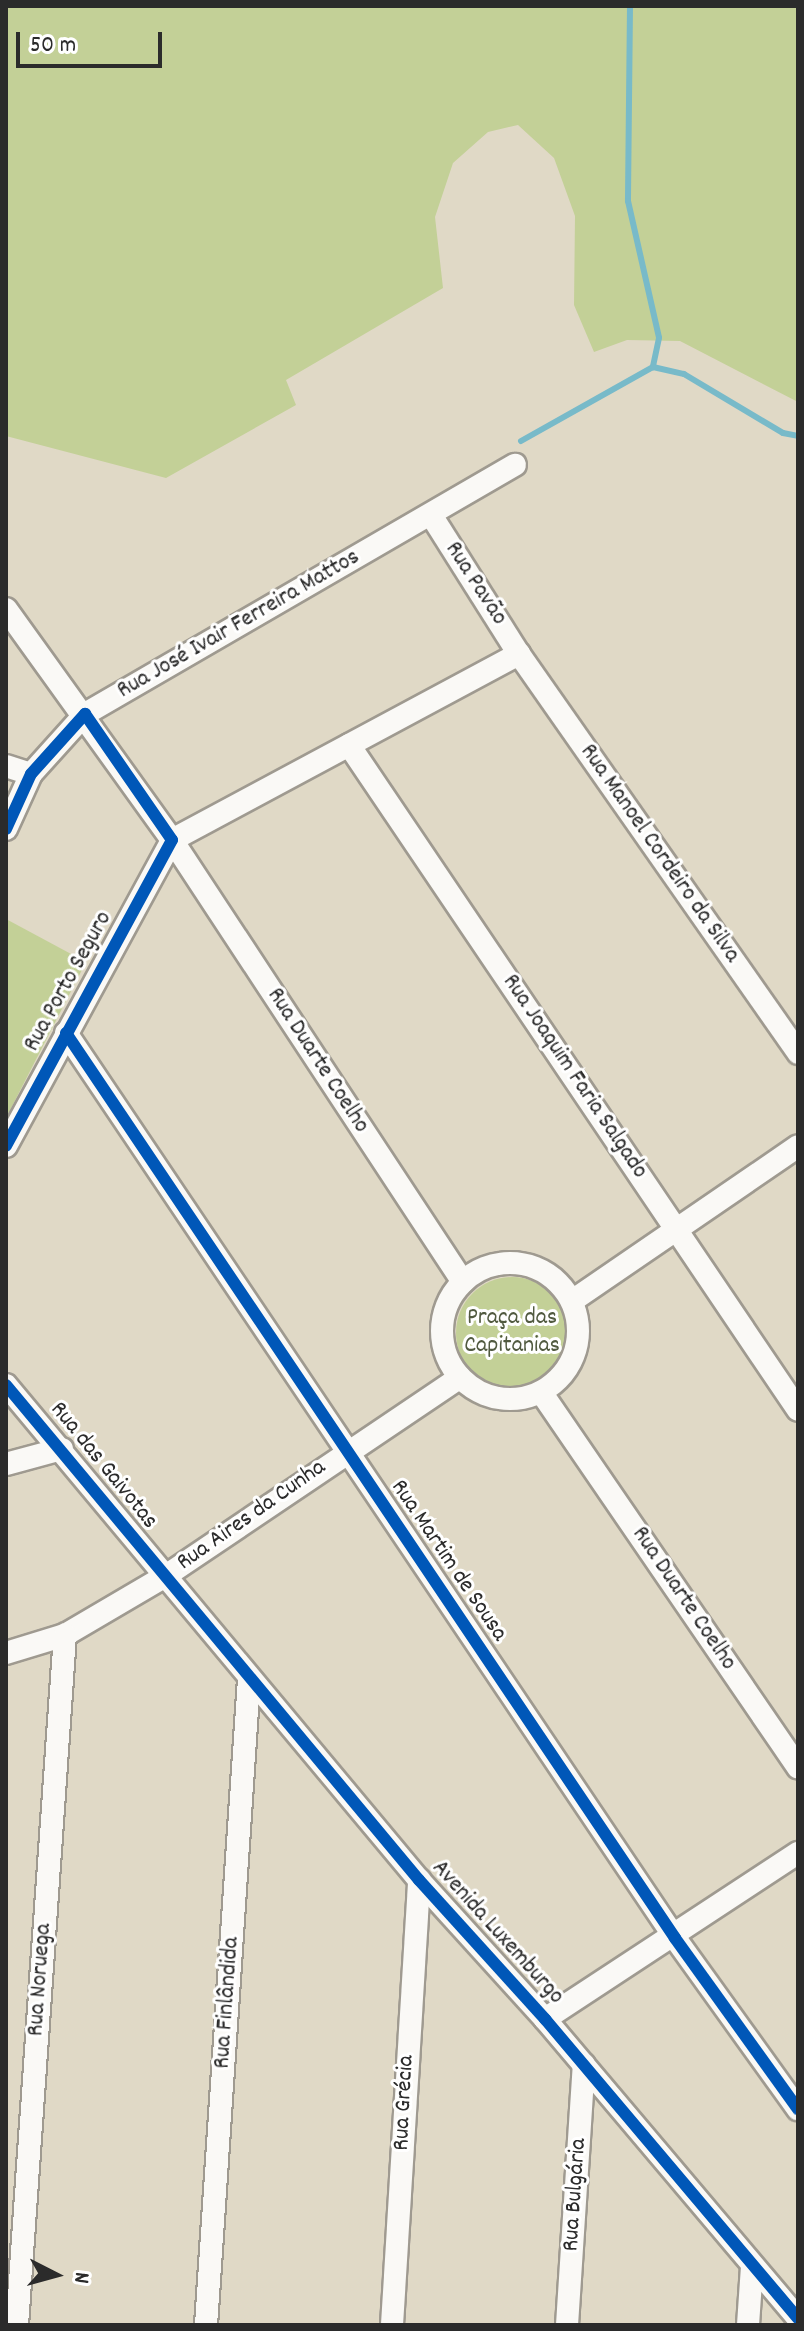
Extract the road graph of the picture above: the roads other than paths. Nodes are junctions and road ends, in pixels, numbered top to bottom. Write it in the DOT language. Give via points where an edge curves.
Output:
graph roads {
  1 [pos="515,465"];
  2 [pos="431,515"];
  3 [pos="6,609"];
  4 [pos="519,654"];
  5 [pos="85,714"];
  6 [pos="349,745"];
  7 [pos="6,766"];
  8 [pos="31,774"];
  9 [pos="6,829"];
  10 [pos="172,840"];
  11 [pos="66,1033"];
  12 [pos="798,1053"];
  13 [pos="6,1146"];
  14 [pos="798,1146"];
  15 [pos="677,1228"];
  16 [pos="463,1282"];
  17 [pos="572,1301"];
  18 [pos="460,1377"];
  19 [pos="6,1385"];
  20 [pos="541,1392"];
  21 [pos="798,1410"];
  22 [pos="62,1449"];
  23 [pos="347,1450"];
  24 [pos="6,1464"];
  25 [pos="164,1577"];
  26 [pos="65,1635"];
  27 [pos="6,1653"];
  28 [pos="249,1680"];
  29 [pos="798,1767"];
  30 [pos="798,1853"];
  31 [pos="419,1880"];
  32 [pos="675,1938"];
  33 [pos="545,2019"];
  34 [pos="584,2065"];
  35 [pos="798,2109"];
  36 [pos="752,2266"];
  37 [pos="798,2318"];
  38 [pos="17,2325"];
  39 [pos="206,2325"];
  40 [pos="392,2325"];
  41 [pos="567,2325"];
  42 [pos="748,2325"];
  1 -- 2 [label="street, Rua José Ivair Ferreira Mattos"];
  2 -- 4 [label="street, Rua Pavão"];
  2 -- 5 [label="street, Rua José Ivair Ferreira Mattos"];
  3 -- 5 [label="street, Rua Duarte Coelho"];
  4 -- 6 [label="street"];
  4 -- 12 [label="street, Rua Manoel Cordeiro da Silva"];
  5 -- 8 [label="street, Rua José Ivair Ferreira Mattos"];
  5 -- 10 [label="street, Rua Duarte Coelho"];
  6 -- 10 [label="street"];
  6 -- 15 [label="street, Rua Joaquim Faria Salgado"];
  7 -- 8 [label="street"];
  8 -- 9 [label="street, Rua José Ivair Ferreira Mattos"];
  10 -- 11 [label="street, Rua Porto Seguro"];
  10 -- 16 [label="street, Rua Duarte Coelho"];
  11 -- 13 [label="street, Rua Porto Seguro"];
  11 -- 23 [label="street, Rua Martim de Sousa"];
  14 -- 15 [label="street"];
  15 -- 17 [label="street"];
  15 -- 21 [label="street, Rua Joaquim Faria Salgado"];
  16 -- 17 [label="street" via="485,1267 510,1262 546,1274"];
  16 -- 18 [label="street" via="443,1321 445,1351"];
  17 -- 20 [label="street" via="579,1326 575,1352 562,1376"];
  18 -- 20 [label="street" via="498,1398"];
  18 -- 23 [label="street, Rua Aires da Cunha"];
  19 -- 22 [label="street, Rua das Gaivotas"];
  20 -- 29 [label="street, Rua Duarte Coelho"];
  22 -- 24 [label="street"];
  22 -- 25 [label="street, Rua das Gaivotas"];
  23 -- 25 [label="street, Rua Aires da Cunha"];
  23 -- 32 [label="street, Rua Martim de Sousa"];
  25 -- 26 [label="street, Rua Aires da Cunha"];
  25 -- 28 [label="street, Avenida Luxemburgo"];
  26 -- 27 [label="street, Rua Aires da Cunha"];
  26 -- 38 [label="street, Rua Noruega"];
  28 -- 31 [label="street, Avenida Luxemburgo"];
  28 -- 39 [label="street, Rua Finlândida"];
  30 -- 32 [label="street"];
  31 -- 33 [label="street, Avenida Luxemburgo"];
  31 -- 40 [label="street, Rua Grécia"];
  32 -- 33 [label="street"];
  32 -- 35 [label="street, Rua Martim de Sousa"];
  33 -- 34 [label="street, Avenida Luxemburgo"];
  34 -- 36 [label="street, Avenida Luxemburgo"];
  34 -- 41 [label="street, Rua Bulgária"];
  36 -- 37 [label="street, Avenida Luxemburgo"];
  36 -- 42 [label="street"];
}
